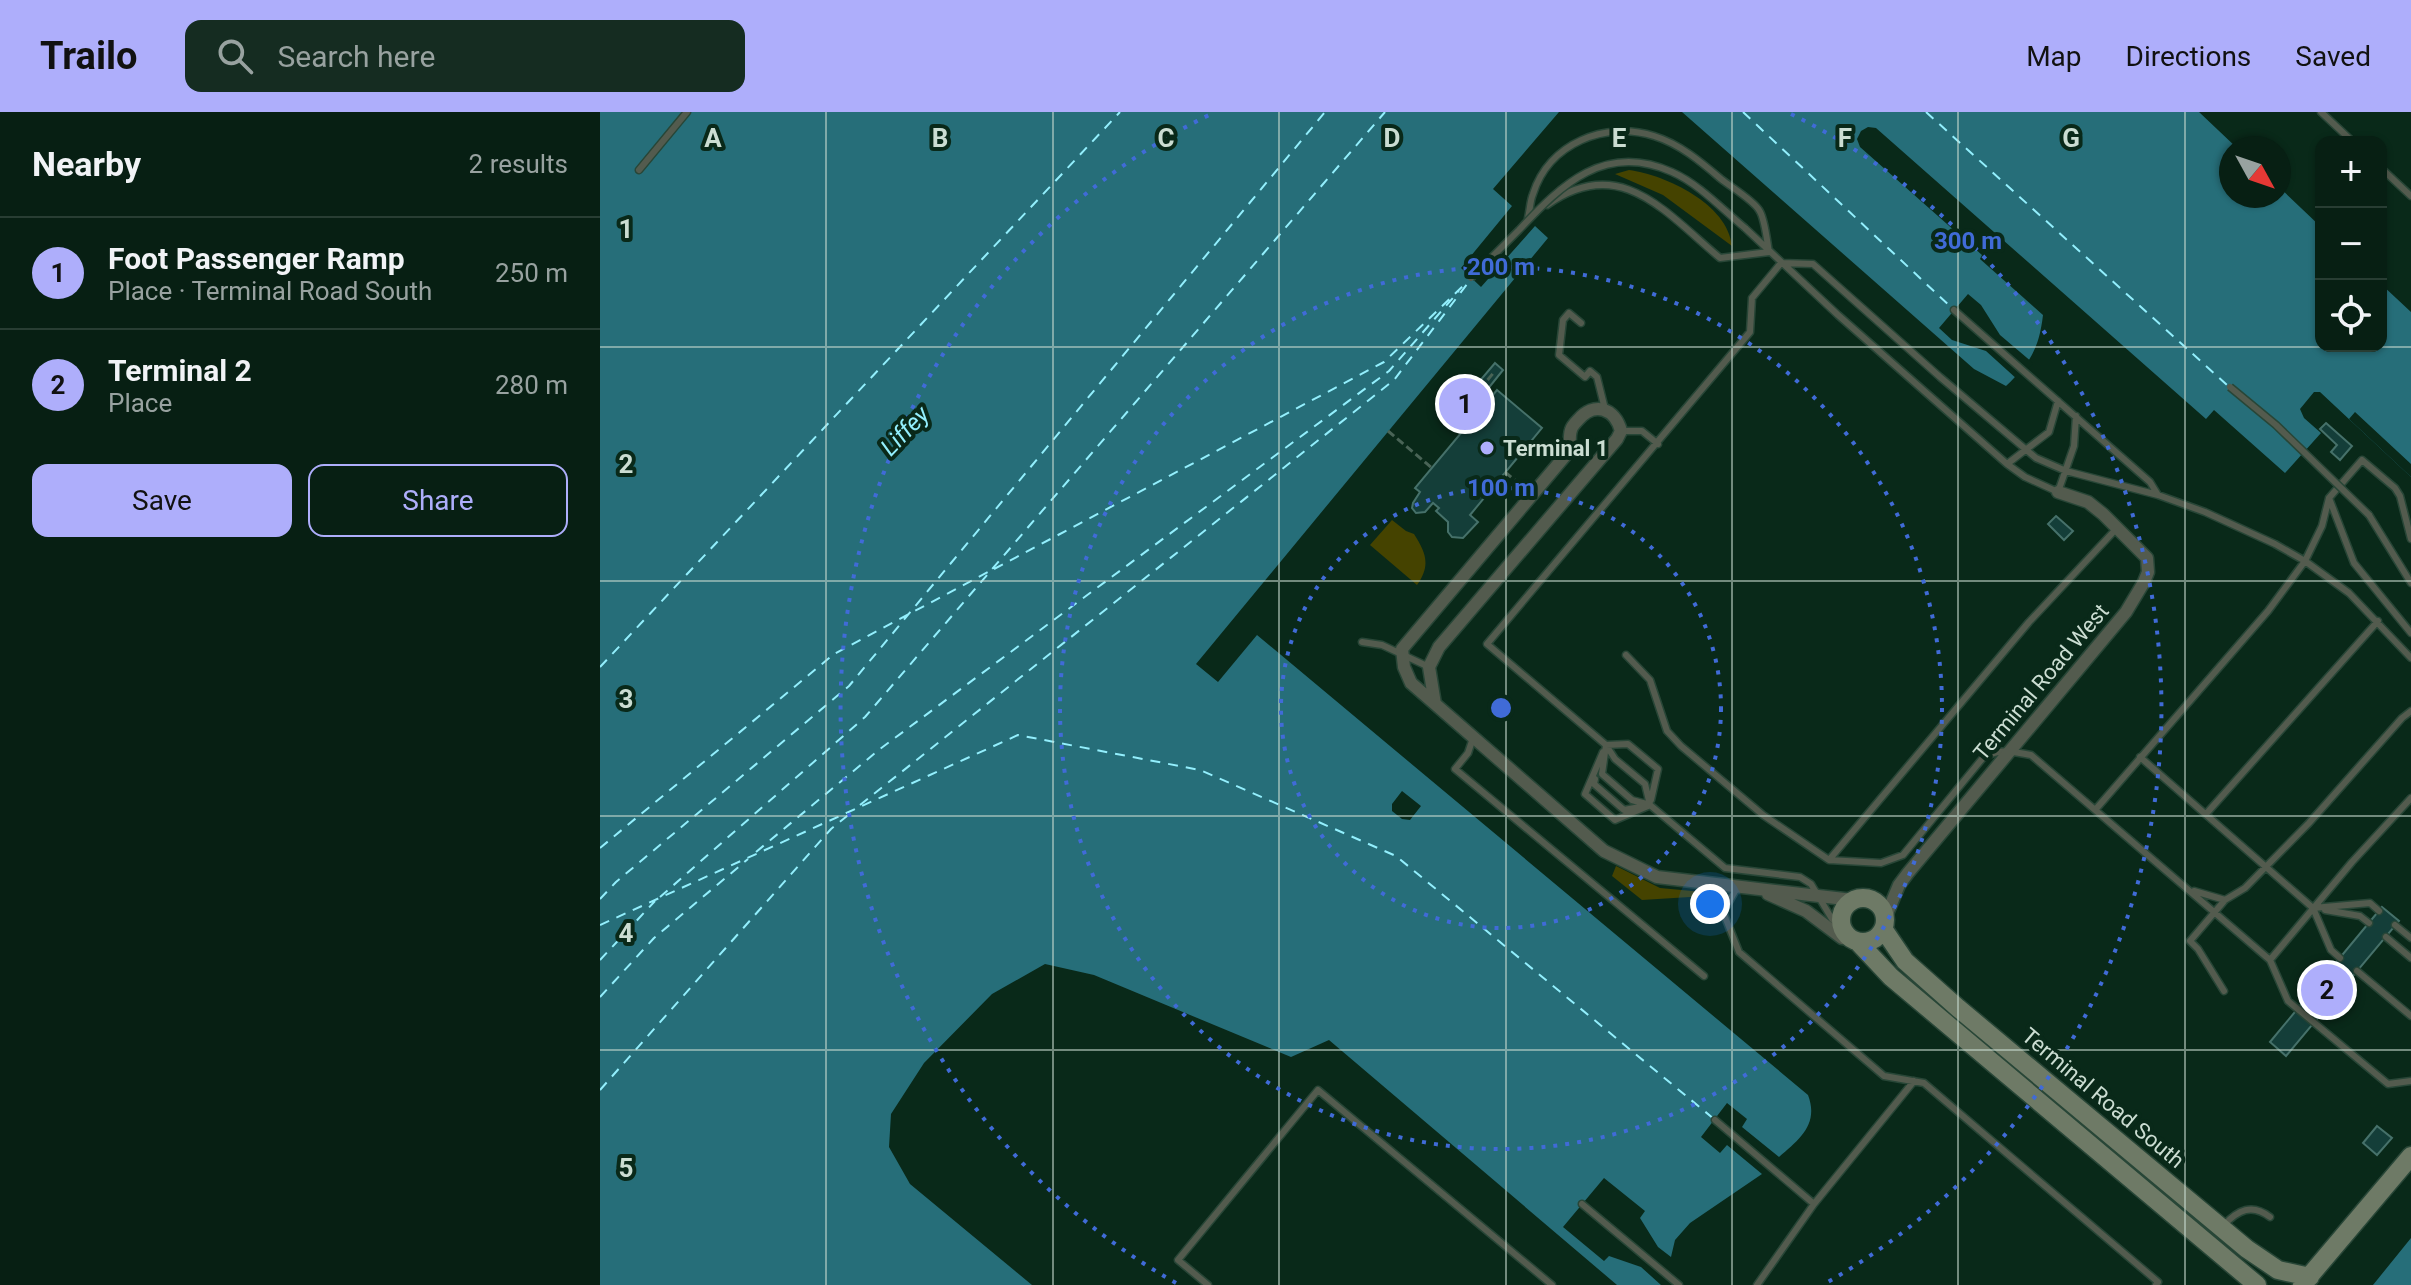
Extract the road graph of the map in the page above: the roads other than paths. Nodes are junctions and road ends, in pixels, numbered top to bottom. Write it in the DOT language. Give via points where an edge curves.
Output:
graph roads {
  1 [pos="687,112"];
  2 [pos="2321,112"];
  3 [pos="2347,136"];
  4 [pos="639,170"];
  5 [pos="2387,174"];
  6 [pos="2411,196"];
  7 [pos="1528,218"];
  8 [pos="1769,252"];
  9 [pos="1781,263"];
  10 [pos="1954,310"];
  11 [pos="1581,323"];
  12 [pos="2230,387"];
  13 [pos="2058,401"];
  14 [pos="1605,409"];
  15 [pos="2076,416"];
  16 [pos="1621,431"];
  17 [pos="1658,444"];
  18 [pos="2025,450"];
  19 [pos="2007,464"];
  20 [pos="2066,471"];
  21 [pos="2058,492"];
  22 [pos="2158,495"];
  23 [pos="2329,498"];
  24 [pos="2117,528"];
  25 [pos="2411,539"];
  26 [pos="1495,540"];
  27 [pos="1516,558"];
  28 [pos="2305,561"];
  29 [pos="2411,583"];
  30 [pos="2378,621"];
  31 [pos="2411,633"];
  32 [pos="1362,642"];
  33 [pos="1403,655"];
  34 [pos="1626,655"];
  35 [pos="2411,658"];
  36 [pos="1429,667"];
  37 [pos="1435,704"];
  38 [pos="2411,711"];
  39 [pos="1473,738"];
  40 [pos="1606,745"];
  41 [pos="2008,751"];
  42 [pos="2140,757"];
  43 [pos="2411,798"];
  44 [pos="1650,805"];
  45 [pos="2096,809"];
  46 [pos="2206,814"];
  47 [pos="1829,860"];
  48 [pos="2266,867"];
  49 [pos="1738,887"];
  50 [pos="1754,888"];
  51 [pos="2191,890"];
  52 [pos="1819,897"];
  53 [pos="1853,900"];
  54 [pos="2225,900"];
  55 [pos="2313,908"];
  56 [pos="2215,911"];
  57 [pos="2379,911"];
  58 [pos="1885,923"];
  59 [pos="2369,923"];
  60 [pos="2395,925"];
  61 [pos="1851,937"];
  62 [pos="2386,937"];
  63 [pos="2411,938"];
  64 [pos="2340,958"];
  65 [pos="2411,958"];
  66 [pos="2270,960"];
  67 [pos="2357,971"];
  68 [pos="1704,976"];
  69 [pos="2224,991"];
  70 [pos="2411,1016"];
  71 [pos="1914,1081"];
  72 [pos="2411,1081"];
  73 [pos="1715,1120"];
  74 [pos="2411,1156"];
  75 [pos="1582,1204"];
  76 [pos="1814,1204"];
  77 [pos="2270,1217"];
  78 [pos="2222,1228"];
  79 [pos="2306,1281"];
  80 [pos="1208,1285"];
  81 [pos="1552,1285"];
  82 [pos="1679,1285"];
  83 [pos="1757,1285"];
  84 [pos="2156,1285"];
  85 [pos="2257,1285"];
  1 -- 4 [label="lane"];
  2 -- 3 [label="lane"];
  5 -- 6 [label="lane"];
  7 -- 8 [label="lane" via="1563,194 1614,184 1654,203 1720,258"];
  7 -- 8 [label="lane" via="1533,193 1560,153 1598,133 1637,132 1678,146 1760,211"];
  7 -- 8 [label="lane, bridge" via="1471,278 1564,185 1585,171 1615,162 1646,163 1674,172"];
  8 -- 9 [label="lane"];
  9 -- 17 [label="lane" via="1752,298 1750,332"];
  9 -- 18 [label="lane" via="1813,264"];
  9 -- 19 [label="lane"];
  10 -- 13 [label="lane"];
  11 -- 14 [label="lane" via="1569,313 1563,320 1559,355 1585,377 1590,371 1597,377"];
  12 -- 29 [label="lane, bridge" via="2369,515"];
  13 -- 15 [label="lane"];
  13 -- 18 [label="lane" via="2049,432"];
  14 -- 16 [label="street"];
  14 -- 26 [label="street" via="1586,411 1571,428 1570,450"];
  15 -- 20 [label="lane"];
  15 -- 22 [label="lane"];
  16 -- 17 [label="lane" via="1642,431"];
  16 -- 27 [label="street"];
  17 -- 40 [label="lane" via="1487,644"];
  18 -- 19 [label="lane"];
  18 -- 20 [label="lane"];
  19 -- 21 [label="lane"];
  20 -- 21 [label="lane"];
  20 -- 22 [label="lane"];
  21 -- 24 [label="street, Terminal Road West" via="2088,502"];
  22 -- 28 [label="lane" via="2243,528"];
  23 -- 25 [label="lane" via="2362,460 2400,496"];
  23 -- 28 [label="lane"];
  23 -- 31 [label="lane" via="2354,563"];
  24 -- 41 [label="street, Terminal Road West" via="2147,558 2148,572 2136,598"];
  24 -- 47 [label="lane" via="2029,622"];
  26 -- 27 [label="street"];
  26 -- 33 [label="street" via="1402,649"];
  27 -- 36 [label="street" via="1439,647"];
  28 -- 30 [label="lane"];
  28 -- 42 [label="lane"];
  30 -- 35 [label="lane"];
  30 -- 46 [label="lane"];
  32 -- 33 [label="lane"];
  33 -- 36 [label="lane"];
  33 -- 37 [label="street, Terminal Road South" via="1411,683"];
  34 -- 47 [label="lane" via="1650,680 1667,731 1754,808"];
  36 -- 37 [label="street"];
  37 -- 39 [label="street, Terminal Road South"];
  38 -- 48 [label="lane"];
  39 -- 49 [label="street, Terminal Road South" via="1604,851 1657,877"];
  39 -- 68 [label="lane" via="1455,769"];
  40 -- 44 [label="lane" via="1645,784"];
  40 -- 44 [label="lane" via="1602,774 1632,800"];
  40 -- 44 [label="lane" via="1628,744 1658,769"];
  40 -- 44 [label="lane" via="1594,784 1624,810"];
  40 -- 44 [label="lane" via="1585,794 1615,820"];
  41 -- 45 [label="lane" via="2031,755"];
  41 -- 47 [label="lane" via="1982,759 1903,855 1881,863"];
  41 -- 58 [label="street, Terminal Road West" via="1899,885"];
  42 -- 45 [label="lane"];
  42 -- 46 [label="lane"];
  43 -- 55 [label="lane"];
  44 -- 52 [label="lane" via="1725,868 1800,877"];
  45 -- 51 [label="lane"];
  46 -- 48 [label="lane"];
  48 -- 54 [label="lane"];
  48 -- 55 [label="lane"];
  49 -- 50 [label="street, Terminal Road South"];
  49 -- 71 [label="lane" via="1723,912 1739,952 1884,1076"];
  50 -- 52 [label="street, Terminal Road South"];
  50 -- 61 [label="street, Terminal Road South" via="1806,911 1842,938"];
  51 -- 54 [label="lane"];
  51 -- 56 [label="lane"];
  52 -- 53 [label="street, Terminal Road South"];
  52 -- 61 [label="lane"];
  53 -- 58 [label="street" via="1874,900 1884,910"];
  53 -- 61 [label="street" via="1841,916"];
  54 -- 56 [label="lane"];
  55 -- 57 [label="lane" via="2370,903"];
  55 -- 59 [label="lane" via="2360,916"];
  55 -- 64 [label="lane" via="2331,950"];
  55 -- 66 [label="lane"];
  56 -- 66 [label="lane"];
  56 -- 69 [label="lane" via="2190,941"];
  58 -- 61 [label="street" via="1873,940"];
  58 -- 78 [label="street, Terminal Road South" via="1905,961"];
  60 -- 63 [label="lane"];
  61 -- 85 [label="street, Terminal Road South" via="1891,977"];
  62 -- 65 [label="lane"];
  66 -- 72 [label="lane" via="2288,1001 2388,1084"];
  67 -- 70 [label="lane"];
  71 -- 76 [label="lane"];
  71 -- 84 [label="lane" via="1936,1093"];
  73 -- 76 [label="lane"];
  74 -- 79 [label="street"];
  75 -- 82 [label="lane"];
  76 -- 83 [label="lane"];
  77 -- 78 [label="lane" via="2256,1208 2245,1209"];
  78 -- 79 [label="street, Terminal Road South" via="2269,1266"];
  80 -- 81 [label="lane" via="1178,1260 1318,1090"];
}
